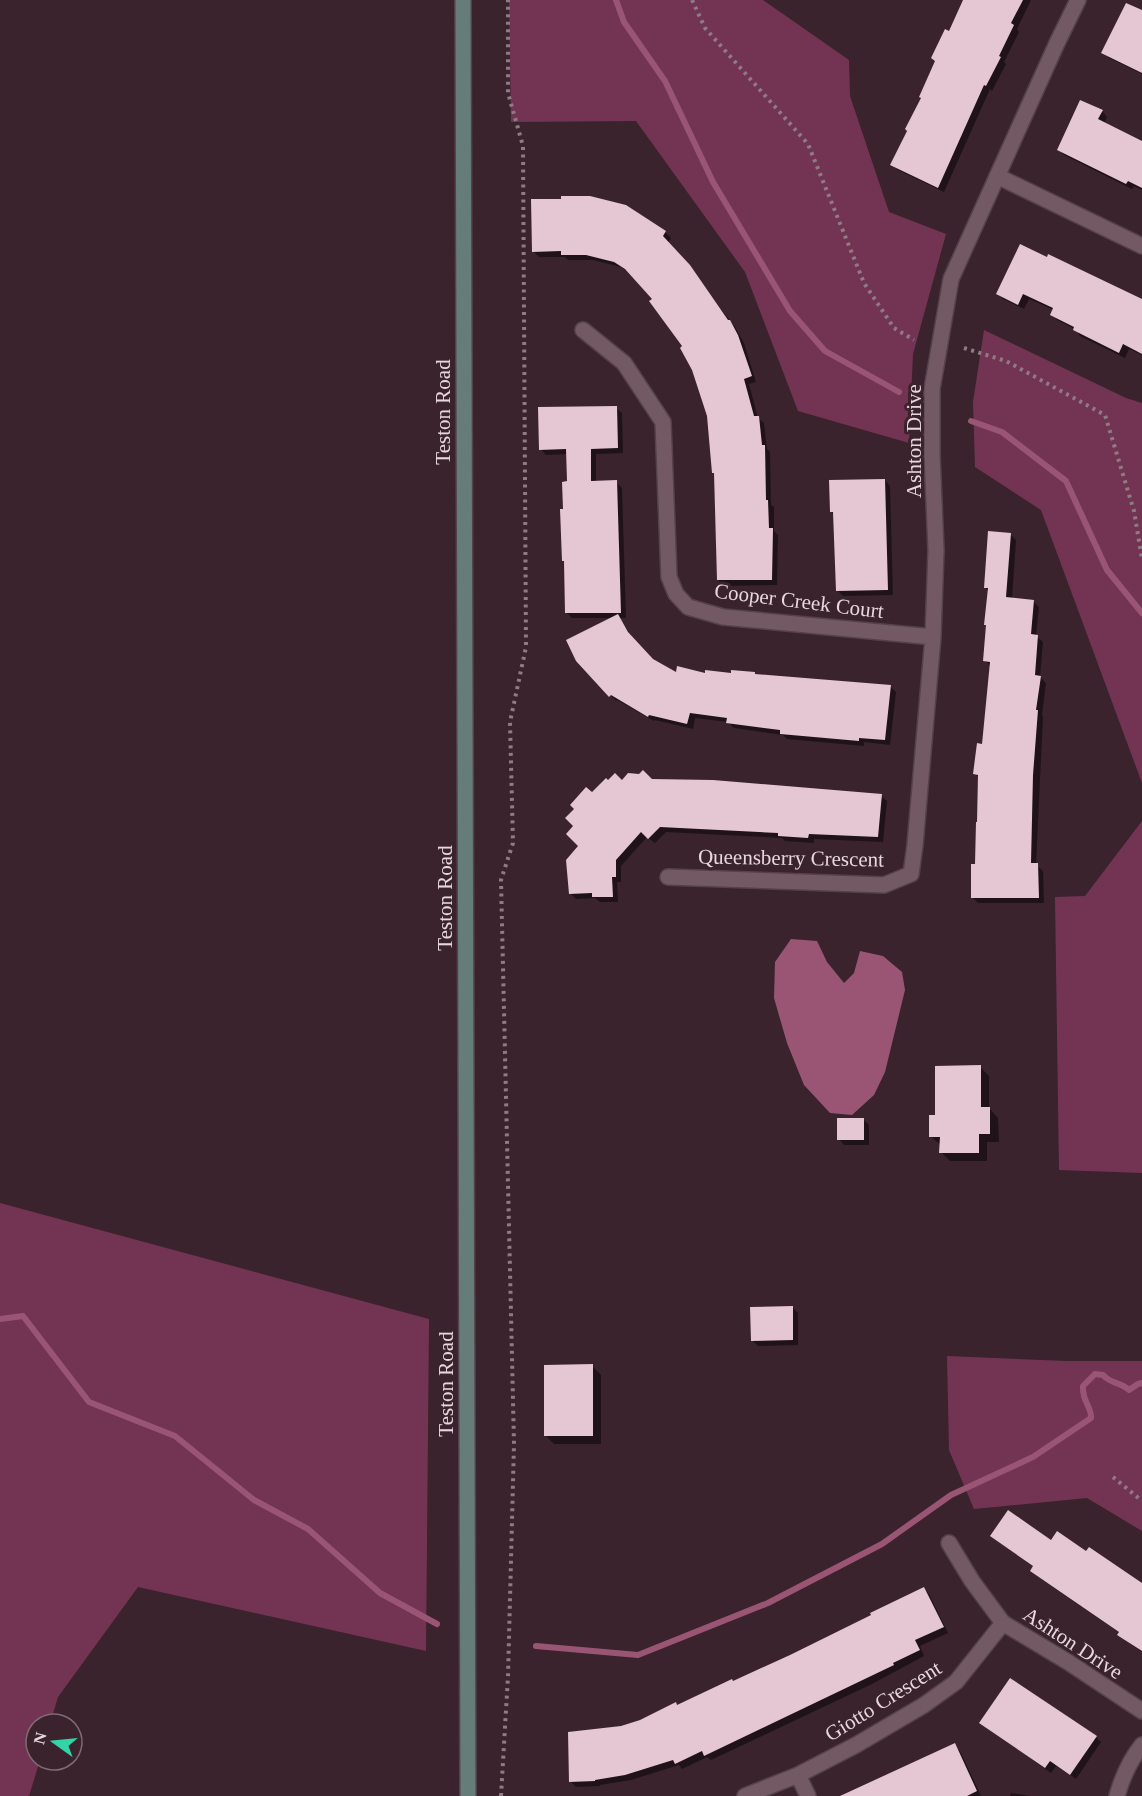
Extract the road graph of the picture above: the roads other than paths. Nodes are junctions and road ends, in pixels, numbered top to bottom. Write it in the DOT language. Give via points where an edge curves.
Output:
graph roads {
  1 [pos="463,0"];
  2 [pos="1078,0"];
  3 [pos="997,176"];
  4 [pos="1142,246"];
  5 [pos="583,330"];
  6 [pos="933,637"];
  7 [pos="911,874"];
  8 [pos="668,877"];
  9 [pos="949,1543"];
  10 [pos="1003,1623"];
  11 [pos="1142,1711"];
  12 [pos="1142,1745"];
  13 [pos="798,1775"];
  14 [pos="468,1796"];
  15 [pos="745,1796"];
  16 [pos="808,1796"];
  17 [pos="1117,1796"];
  1 -- 14 [label="main road, Teston Road"];
  2 -- 3 [label="street, Ashton Drive"];
  3 -- 4 [label="street"];
  3 -- 6 [label="street, Ashton Drive" via="951,279 932,390 936,550"];
  5 -- 6 [label="street, Cooper Creek Court" via="624,363 663,422 669,577 688,608 723,617"];
  6 -- 7 [label="street, Ashton Drive"];
  7 -- 8 [label="street, Queensberry Crescent" via="884,885"];
  9 -- 10 [label="street, Ashton Drive"];
  10 -- 11 [label="street, Ashton Drive"];
  10 -- 13 [label="street, Giotto Crescent" via="956,1682 924,1705"];
  12 -- 17 [label="street"];
  13 -- 15 [label="street, Giotto Crescent"];
  13 -- 16 [label="street"];
}
